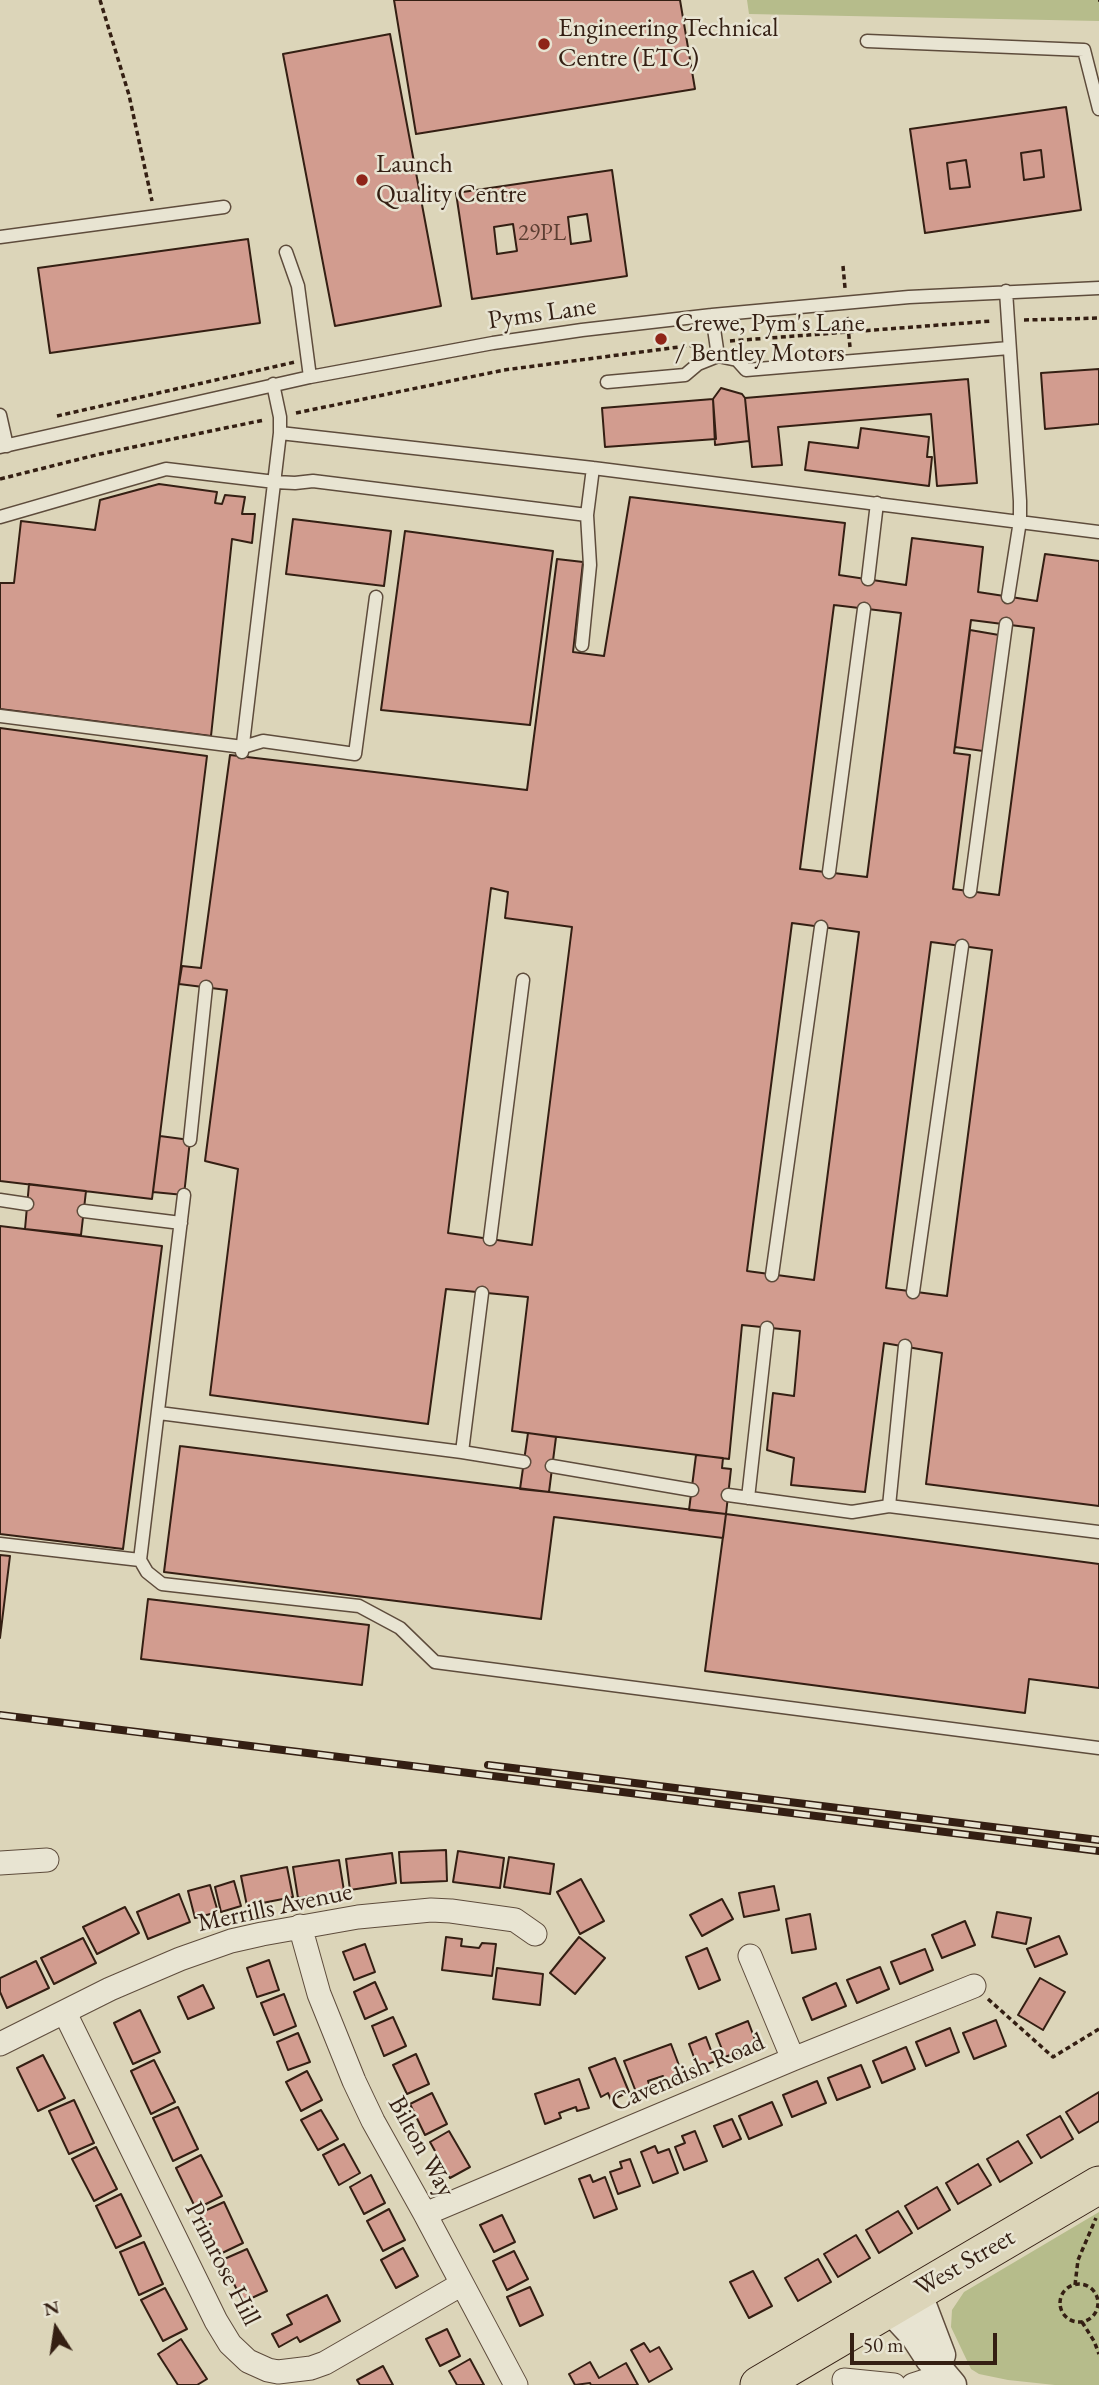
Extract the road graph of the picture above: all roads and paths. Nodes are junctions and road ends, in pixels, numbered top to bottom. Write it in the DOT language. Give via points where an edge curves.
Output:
graph roads {
  1 [pos="100,0"];
  2 [pos="867,41"];
  3 [pos="1099,108"];
  4 [pos="224,207"];
  5 [pos="156,216"];
  6 [pos="0,237"];
  7 [pos="286,252"];
  8 [pos="1099,288"];
  9 [pos="1006,291"];
  10 [pos="712,315"];
  11 [pos="1099,318"];
  12 [pos="1007,320"];
  13 [pos="716,342"];
  14 [pos="1009,348"];
  15 [pos="718,356"];
  16 [pos="308,359"];
  17 [pos="310,377"];
  18 [pos="607,382"];
  19 [pos="273,384"];
  20 [pos="0,415"];
  21 [pos="52,417"];
  22 [pos="280,417"];
  23 [pos="280,433"];
  24 [pos="3,447"];
  25 [pos="593,468"];
  26 [pos="0,479"];
  27 [pos="275,482"];
  28 [pos="877,503"];
  29 [pos="587,515"];
  30 [pos="0,517"];
  31 [pos="1020,521"];
  32 [pos="1099,531"];
  33 [pos="868,579"];
  34 [pos="376,597"];
  35 [pos="1008,597"];
  36 [pos="864,608"];
  37 [pos="1006,624"];
  38 [pos="582,645"];
  39 [pos="0,716"];
  40 [pos="242,751"];
  41 [pos="829,872"];
  42 [pos="970,891"];
  43 [pos="821,927"];
  44 [pos="962,946"];
  45 [pos="523,980"];
  46 [pos="206,987"];
  47 [pos="190,1140"];
  48 [pos="184,1195"];
  49 [pos="0,1200"];
  50 [pos="27,1204"];
  51 [pos="84,1211"];
  52 [pos="181,1223"];
  53 [pos="490,1239"];
  54 [pos="772,1275"];
  55 [pos="913,1292"];
  56 [pos="482,1293"];
  57 [pos="767,1328"];
  58 [pos="905,1346"];
  59 [pos="159,1413"];
  60 [pos="463,1452"];
  61 [pos="524,1462"];
  62 [pos="552,1466"];
  63 [pos="692,1490"];
  64 [pos="728,1495"];
  65 [pos="748,1498"];
  66 [pos="889,1506"];
  67 [pos="1099,1532"];
  68 [pos="0,1544"];
  69 [pos="140,1560"];
  70 [pos="1099,1748"];
  71 [pos="47,1860"];
  72 [pos="0,1863"];
  73 [pos="300,1926"];
  74 [pos="535,1934"];
  75 [pos="750,1956"];
  76 [pos="974,1986"];
  77 [pos="65,2013"];
  78 [pos="1099,2029"];
  79 [pos="0,2044"];
  80 [pos="793,2059"];
  81 [pos="1092,2189"];
  82 [pos="425,2214"];
  83 [pos="462,2284"];
  84 [pos="1076,2285"];
  85 [pos="903,2300"];
  86 [pos="1082,2322"];
  87 [pos="1099,2354"];
  88 [pos="946,2377"];
  89 [pos="844,2380"];
  90 [pos="516,2385"];
  91 [pos="759,2385"];
  92 [pos="894,2385"];
  93 [pos="913,2385"];
  1 -- 5 [label="path" via="129,95"];
  2 -- 3 [label="lane" via="1084,50"];
  4 -- 5 [label="lane"];
  5 -- 6 [label="lane"];
  7 -- 16 [label="lane" via="298,286"];
  8 -- 9 [label="lane, Pyms Lane"];
  9 -- 10 [label="lane, Pyms Lane"];
  9 -- 12 [label="lane"];
  10 -- 13 [label="lane"];
  10 -- 17 [label="lane, Pyms Lane" via="493,343"];
  11 -- 12 [label="path"];
  12 -- 13 [label="path"];
  12 -- 14 [label="lane"];
  13 -- 15 [label="lane"];
  13 -- 22 [label="path" via="503,370"];
  14 -- 15 [label="lane" via="746,370 737,360"];
  14 -- 31 [label="lane"];
  15 -- 18 [label="lane" via="685,375"];
  16 -- 17 [label="lane"];
  16 -- 21 [label="path"];
  17 -- 19 [label="lane, Pyms Lane"];
  19 -- 22 [label="lane"];
  19 -- 24 [label="lane, Pyms Lane"];
  20 -- 24 [label="lane"];
  22 -- 23 [label="lane"];
  22 -- 26 [label="path"];
  23 -- 25 [label="lane"];
  23 -- 27 [label="lane"];
  25 -- 28 [label="lane"];
  25 -- 29 [label="lane"];
  27 -- 29 [label="lane" via="313,481"];
  27 -- 30 [label="lane" via="166,469"];
  27 -- 40 [label="lane"];
  28 -- 31 [label="lane"];
  28 -- 33 [label="lane"];
  29 -- 38 [label="lane" via="590,565"];
  31 -- 32 [label="lane"];
  31 -- 35 [label="lane"];
  34 -- 40 [label="lane" via="355,754 263,741"];
  36 -- 41 [label="lane"];
  37 -- 42 [label="lane"];
  39 -- 40 [label="lane"];
  43 -- 54 [label="lane"];
  44 -- 55 [label="lane"];
  45 -- 53 [label="lane"];
  46 -- 47 [label="lane"];
  48 -- 52 [label="lane"];
  49 -- 50 [label="lane"];
  51 -- 52 [label="lane"];
  52 -- 59 [label="lane"];
  56 -- 60 [label="lane"];
  57 -- 65 [label="lane"];
  58 -- 66 [label="lane"];
  59 -- 60 [label="lane"];
  59 -- 69 [label="lane"];
  60 -- 61 [label="lane"];
  62 -- 63 [label="lane"];
  64 -- 65 [label="lane"];
  65 -- 66 [label="lane" via="852,1511"];
  66 -- 67 [label="lane"];
  68 -- 69 [label="lane"];
  69 -- 70 [label="lane" via="146,1573 162,1584 359,1606 400,1628 435,1662"];
  71 -- 72 [label="street"];
  73 -- 74 [label="street, Merrills Avenue" via="407,1911 451,1910 515,1920"];
  73 -- 77 [label="street, Merrills Avenue" via="205,1949"];
  73 -- 82 [label="street, Bilton Way" via="319,1994 354,2081"];
  75 -- 80 [label="street"];
  76 -- 78 [label="path" via="1053,2057"];
  76 -- 80 [label="street, Cavendish Road"];
  77 -- 79 [label="street, Merrills Avenue"];
  77 -- 83 [label="street, Primrose Hill" via="216,2321 248,2361 278,2372 311,2368"];
  80 -- 82 [label="street, Cavendish Road"];
  81 -- 84 [label="path" via="1097,2218 1080,2253"];
  81 -- 85 [label="main road, West Street"];
  82 -- 83 [label="street, Bilton Way"];
  83 -- 90 [label="street, Bilton Way"];
  84 -- 86 [label="path" via="1064,2293 1061,2305 1066,2316"];
  84 -- 86 [label="path" via="1089,2287 1098,2299 1097,2311"];
  85 -- 88 [label="street" via="915,2336"];
  85 -- 91 [label="main road, West Street"];
  86 -- 87 [label="path"];
  88 -- 93 [label="street"];
  89 -- 92 [label="street"];
}
